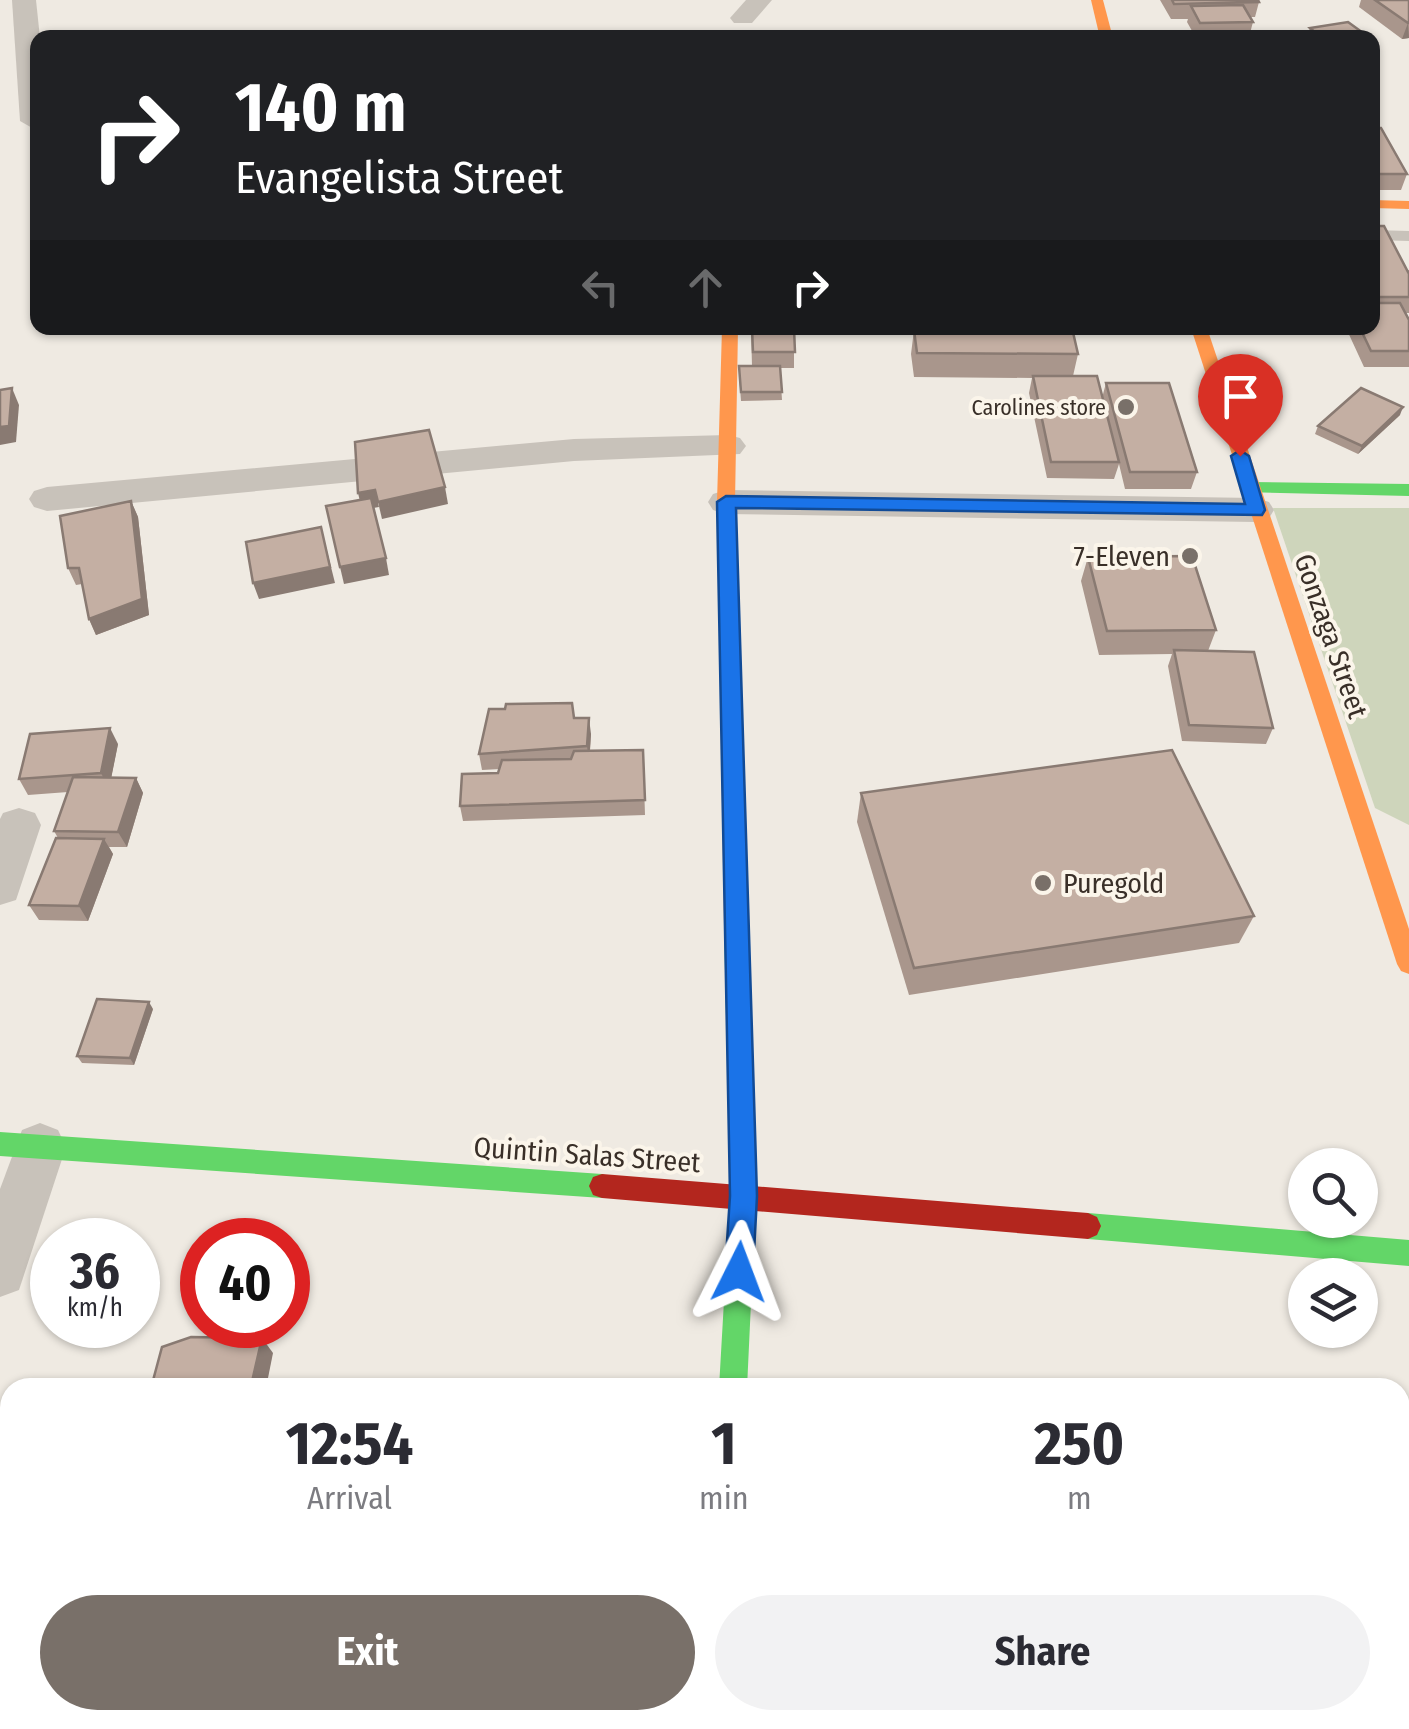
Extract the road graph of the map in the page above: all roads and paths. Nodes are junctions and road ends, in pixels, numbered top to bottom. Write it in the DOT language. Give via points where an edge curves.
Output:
graph roads {
  1 [pos="24,0"];
  2 [pos="1097,0"];
  3 [pos="1105,30"];
  4 [pos="30,73"];
  5 [pos="1380,204"];
  6 [pos="1409,205"];
  7 [pos="1380,235"];
  8 [pos="1409,236"];
  9 [pos="730,335"];
  10 [pos="1201,335"];
  11 [pos="728,446"];
  12 [pos="1409,490"];
  13 [pos="46,499"];
  14 [pos="1253,499"];
  15 [pos="726,502"];
  16 [pos="18,825"];
  17 [pos="0,886"];
  18 [pos="1409,964"];
  19 [pos="20,1145"];
  20 [pos="743,1196"];
  21 [pos="1409,1253"];
  22 [pos="0,1271"];
  23 [pos="734,1378"];
  1 -- 4 [label="street"];
  2 -- 3 [label="main road"];
  5 -- 6 [label="main road"];
  7 -- 8 [label="lane"];
  9 -- 11 [label="main road"];
  10 -- 14 [label="main road, Gonzaga Street"];
  11 -- 13 [label="street" via="574,450"];
  11 -- 15 [label="main road"];
  12 -- 14 [label="main road"];
  14 -- 15 [label="street"];
  14 -- 18 [label="main road, Gonzaga Street"];
  15 -- 20 [label="main road"];
  16 -- 17 [label="street"];
  19 -- 20 [label="main road, Quintin Salas Street"];
  19 -- 22 [label="street"];
  20 -- 21 [label="main road, Quintin Salas Street"];
  20 -- 23 [label="main road"];
}
